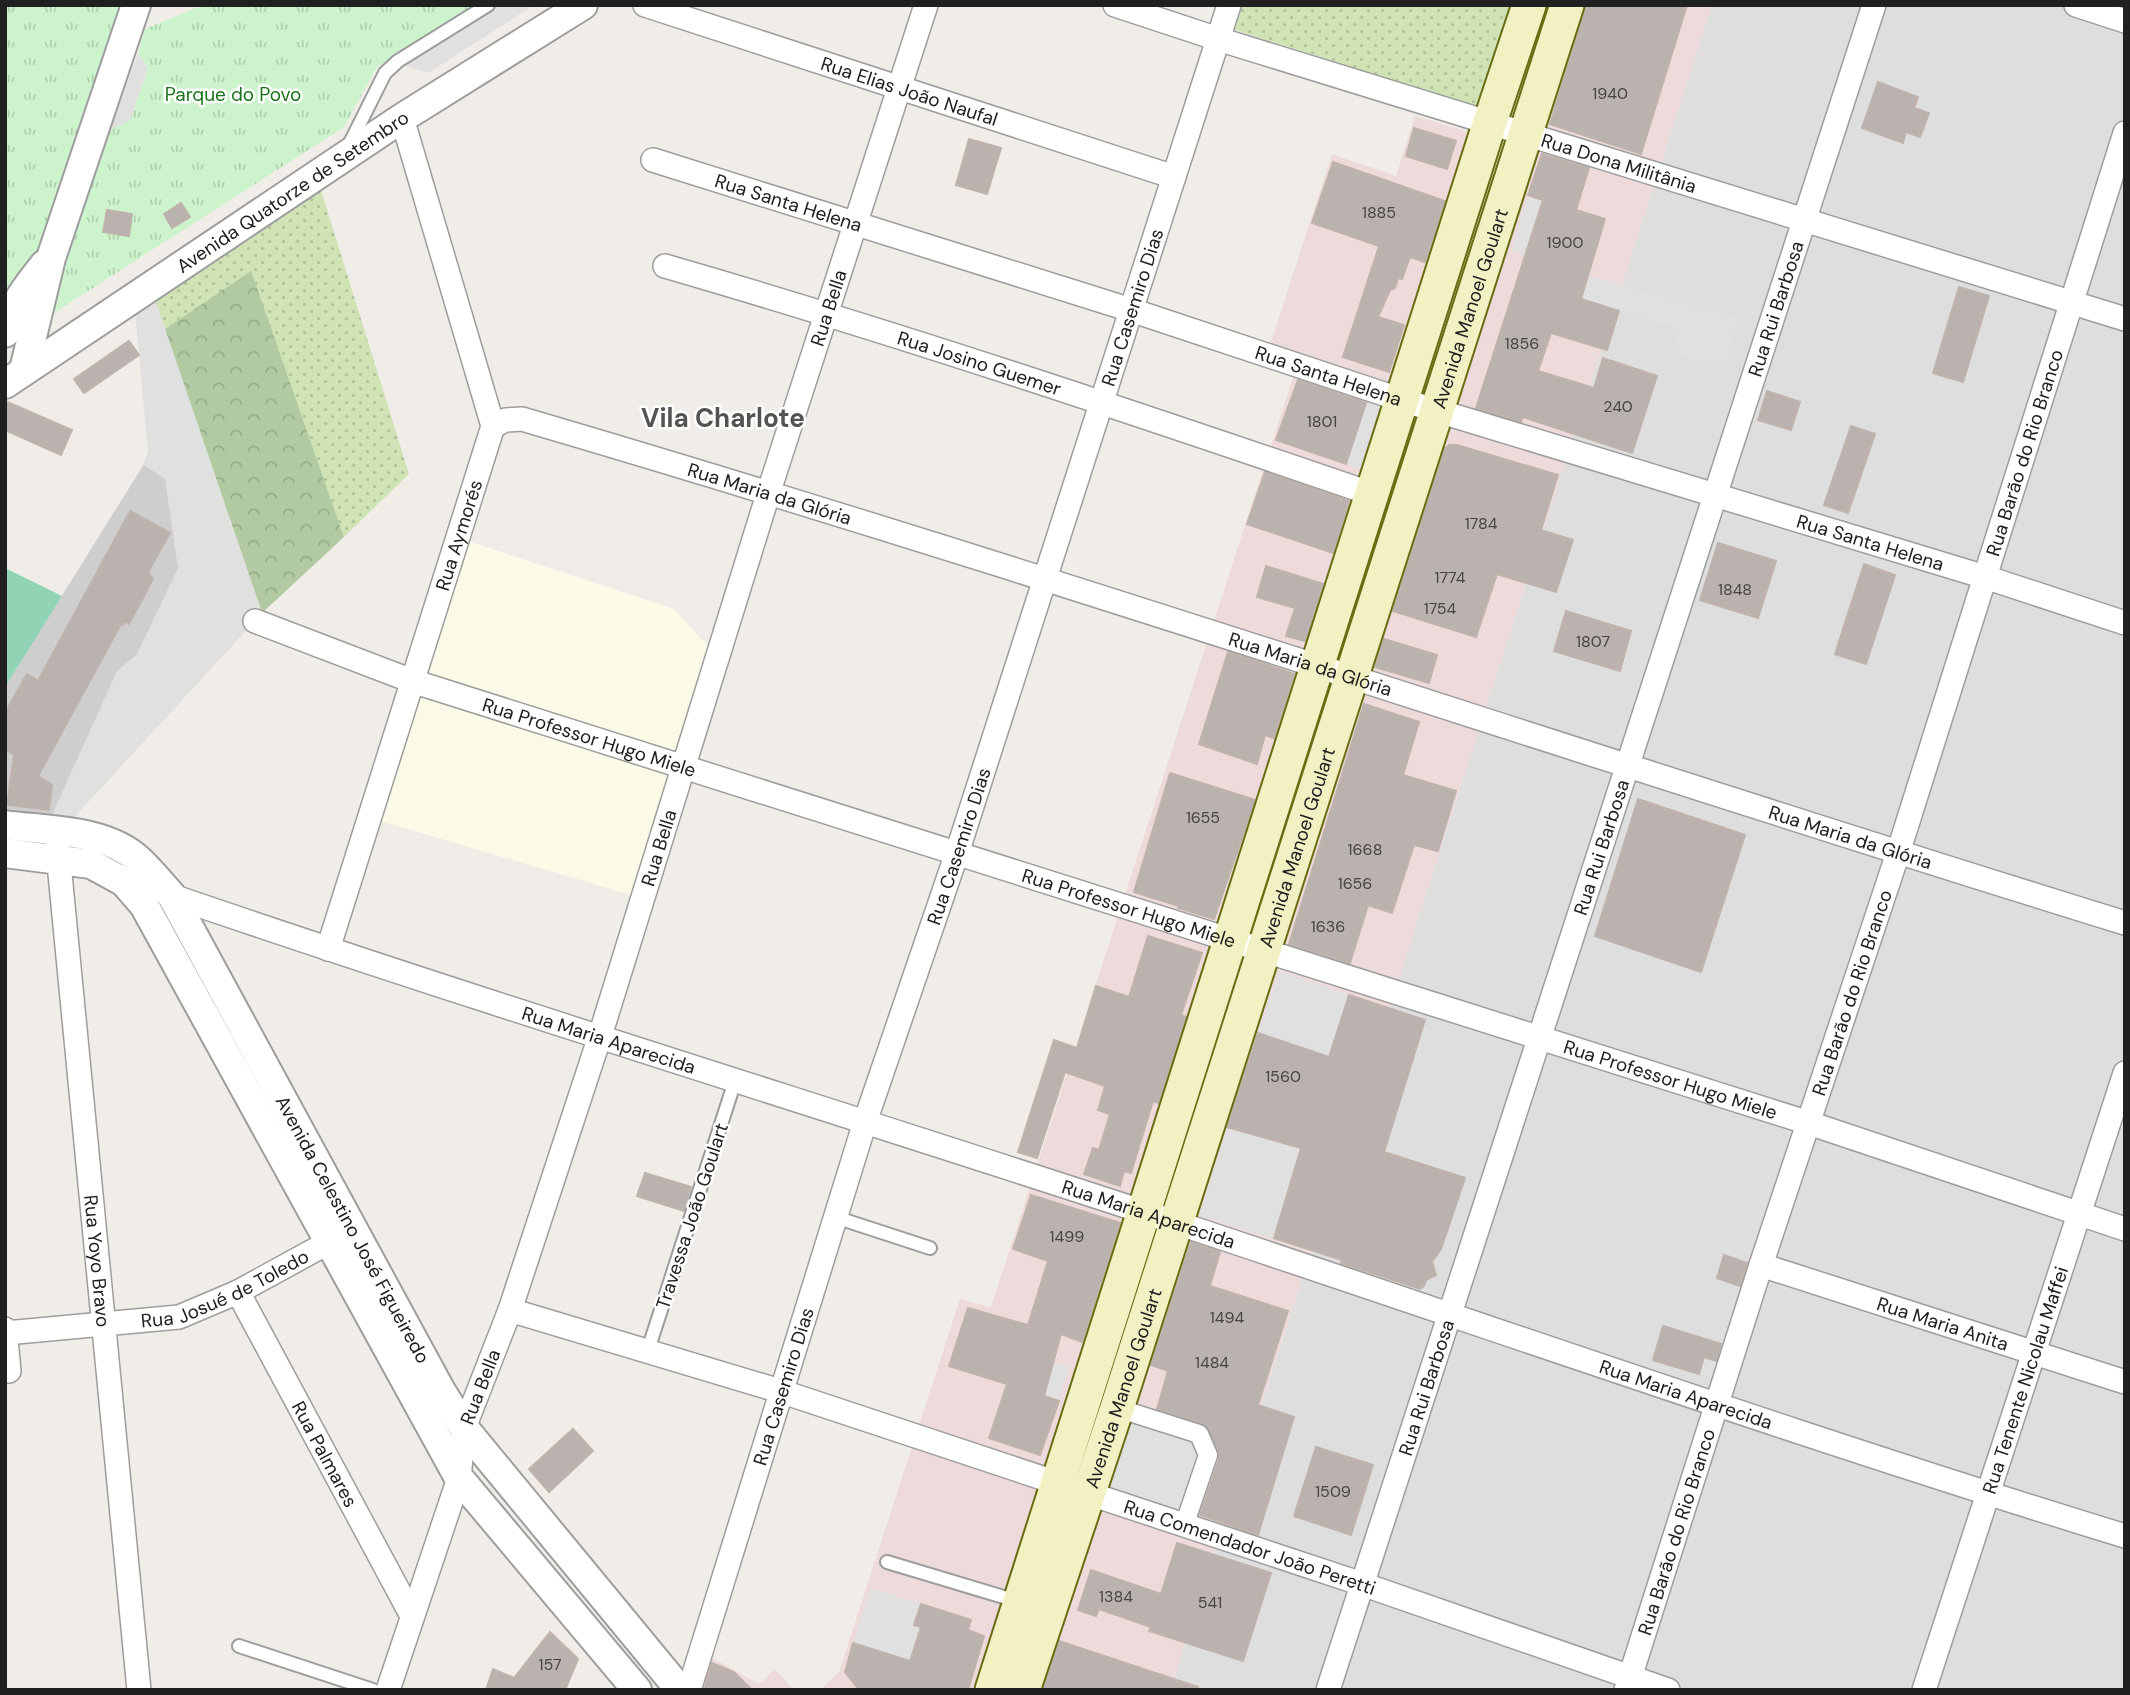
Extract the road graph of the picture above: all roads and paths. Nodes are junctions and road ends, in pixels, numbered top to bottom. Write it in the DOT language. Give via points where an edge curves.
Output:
graph roads {
  1 [pos="136,5"];
  2 [pos="488,5"];
  3 [pos="583,5"];
  4 [pos="645,5"];
  5 [pos="926,5"];
  6 [pos="1115,5"];
  7 [pos="1229,5"];
  8 [pos="1529,5"];
  9 [pos="1567,5"];
  10 [pos="1874,5"];
  11 [pos="2076,5"];
  12 [pos="2125,21"];
  13 [pos="1218,39"];
  14 [pos="899,88"];
  15 [pos="402,118"];
  16 [pos="1490,122"];
  17 [pos="1527,133"];
  18 [pos="2125,133"];
  19 [pos="343,158"];
  20 [pos="653,160"];
  21 [pos="1174,177"];
  22 [pos="1805,219"];
  23 [pos="856,223"];
  24 [pos="44,266"];
  25 [pos="665,266"];
  26 [pos="2071,302"];
  27 [pos="5,307"];
  28 [pos="1131,310"];
  29 [pos="827,313"];
  30 [pos="2125,319"];
  31 [pos="5,333"];
  32 [pos="5,341"];
  33 [pos="16,376"];
  34 [pos="1402,400"];
  35 [pos="1101,402"];
  36 [pos="1437,411"];
  37 [pos="493,426"];
  38 [pos="769,491"];
  39 [pos="1372,494"];
  40 [pos="1715,496"];
  41 [pos="1984,577"];
  42 [pos="1044,579"];
  43 [pos="255,621"];
  44 [pos="2125,623"];
  45 [pos="1318,665"];
  46 [pos="1351,675"];
  47 [pos="412,681"];
  48 [pos="1627,766"];
  49 [pos="683,767"];
  50 [pos="5,825"];
  51 [pos="56,831"];
  52 [pos="5,853"];
  53 [pos="957,853"];
  54 [pos="1898,853"];
  55 [pos="59,860"];
  56 [pos="172,896"];
  57 [pos="2125,923"];
  58 [pos="1231,940"];
  59 [pos="328,949"];
  60 [pos="1263,950"];
  61 [pos="600,1036"];
  62 [pos="1539,1038"];
  63 [pos="2125,1073"];
  64 [pos="735,1081"];
  65 [pos="865,1122"];
  66 [pos="1808,1122"];
  67 [pos="1144,1212"];
  68 [pos="2080,1214"];
  69 [pos="835,1217"];
  70 [pos="1175,1223"];
  71 [pos="2125,1229"];
  72 [pos="341,1236"];
  73 [pos="930,1248"];
  74 [pos="1761,1265"];
  75 [pos="239,1292"];
  76 [pos="510,1310"];
  77 [pos="1450,1313"];
  78 [pos="104,1324"];
  79 [pos="5,1331"];
  80 [pos="648,1350"];
  81 [pos="2034,1355"];
  82 [pos="5,1371"];
  83 [pos="2125,1382"];
  84 [pos="780,1391"];
  85 [pos="1717,1406"];
  86 [pos="1116,1408"];
  87 [pos="464,1428"];
  88 [pos="459,1478"];
  89 [pos="1073,1490"];
  90 [pos="1988,1494"];
  91 [pos="1184,1526"];
  92 [pos="2125,1536"];
  93 [pos="887,1562"];
  94 [pos="1362,1584"];
  95 [pos="1020,1602"];
  96 [pos="412,1616"];
  97 [pos="239,1646"];
  98 [pos="1628,1684"];
  99 [pos="139,1690"];
  100 [pos="373,1690"];
  101 [pos="388,1690"];
  102 [pos="637,1690"];
  103 [pos="680,1690"];
  104 [pos="689,1690"];
  105 [pos="992,1690"];
  106 [pos="1023,1690"];
  107 [pos="1328,1690"];
  108 [pos="1668,1690"];
  109 [pos="1924,1690"];
  1 -- 24 [label="street"];
  2 -- 19 [label="lane" via="385,73"];
  3 -- 15 [label="street, Avenida Quatorze de Setembro"];
  4 -- 14 [label="street, Rua Elias João Naufal"];
  5 -- 14 [label="street, Rua Bella"];
  6 -- 13 [label="street, Rua Dona Militânia"];
  7 -- 13 [label="street, Rua Casemiro Dias"];
  8 -- 16 [label="main road, Avenida Manoel Goulart"];
  9 -- 17 [label="main road, Avenida Manoel Goulart"];
  10 -- 22 [label="street, Rua Rui Barbosa"];
  11 -- 12 [label="street"];
  13 -- 16 [label="street, Rua Dona Militânia"];
  13 -- 21 [label="street, Rua Casemiro Dias"];
  14 -- 21 [label="street, Rua Elias João Naufal"];
  14 -- 23 [label="street, Rua Bella"];
  15 -- 19 [label="street, Avenida Quatorze de Setembro"];
  15 -- 37 [label="street"];
  16 -- 17 [label="street, Rua Dona Militânia"];
  16 -- 34 [label="main road, Avenida Manoel Goulart"];
  17 -- 22 [label="street, Rua Dona Militânia"];
  17 -- 36 [label="main road, Avenida Manoel Goulart"];
  18 -- 26 [label="street, Rua Barão do Rio Branco"];
  19 -- 33 [label="street, Avenida Quatorze de Setembro"];
  20 -- 23 [label="street, Rua Santa Helena"];
  21 -- 28 [label="street, Rua Casemiro Dias"];
  22 -- 26 [label="street, Rua Dona Militânia"];
  22 -- 40 [label="street, Rua Rui Barbosa"];
  23 -- 28 [label="street, Rua Santa Helena"];
  23 -- 29 [label="street, Rua Bella"];
  24 -- 27 [label="street"];
  24 -- 31 [label="street" via="9,317"];
  24 -- 33 [label="street"];
  25 -- 29 [label="street, Rua Josino Guemer"];
  26 -- 30 [label="street, Rua Dona Militânia"];
  26 -- 41 [label="street, Rua Barão do Rio Branco"];
  28 -- 34 [label="street, Rua Santa Helena"];
  28 -- 35 [label="street, Rua Casemiro Dias"];
  29 -- 35 [label="street, Rua Josino Guemer"];
  29 -- 38 [label="street, Rua Bella"];
  32 -- 33 [label="street"];
  34 -- 36 [label="street, Rua Santa Helena"];
  34 -- 39 [label="main road, Avenida Manoel Goulart"];
  35 -- 39 [label="street, Rua Josino Guemer"];
  35 -- 42 [label="street, Rua Casemiro Dias"];
  36 -- 40 [label="street, Rua Santa Helena"];
  36 -- 46 [label="main road, Avenida Manoel Goulart"];
  37 -- 38 [label="street, Rua Maria da Glória" via="522,419"];
  37 -- 47 [label="street, Rua Aymorés"];
  38 -- 42 [label="street, Rua Maria da Glória"];
  38 -- 49 [label="street, Rua Bella"];
  39 -- 45 [label="main road, Avenida Manoel Goulart"];
  40 -- 41 [label="street, Rua Santa Helena"];
  40 -- 48 [label="street, Rua Rui Barbosa"];
  41 -- 44 [label="street, Rua Santa Helena"];
  41 -- 54 [label="street, Rua Barão do Rio Branco"];
  42 -- 45 [label="street, Rua Maria da Glória"];
  42 -- 53 [label="street, Rua Casemiro Dias"];
  43 -- 47 [label="street, Rua Professor Hugo Miele"];
  45 -- 46 [label="street, Rua Maria da Glória"];
  45 -- 58 [label="main road, Avenida Manoel Goulart"];
  46 -- 48 [label="street, Rua Maria da Glória"];
  46 -- 60 [label="main road, Avenida Manoel Goulart"];
  47 -- 49 [label="street, Rua Professor Hugo Miele"];
  47 -- 59 [label="street, Rua Aymorés"];
  48 -- 54 [label="street, Rua Maria da Glória"];
  48 -- 62 [label="street, Rua Rui Barbosa"];
  49 -- 53 [label="street, Rua Professor Hugo Miele"];
  49 -- 61 [label="street, Rua Bella"];
  50 -- 51 [label="street, Avenida Celestino José Figueiredo"];
  51 -- 55 [label="street, Rua Yoyo Bravo"];
  51 -- 56 [label="street, Avenida Celestino José Figueiredo" via="107,841 138,859"];
  52 -- 55 [label="street, Avenida Celestino José Figueiredo"];
  53 -- 58 [label="street, Rua Professor Hugo Miele"];
  53 -- 65 [label="street, Rua Casemiro Dias"];
  54 -- 57 [label="street, Rua Maria da Glória"];
  54 -- 66 [label="street, Rua Barão do Rio Branco"];
  55 -- 72 [label="street, Avenida Celestino José Figueiredo" via="91,863 124,882 144,905"];
  55 -- 78 [label="street, Rua Yoyo Bravo"];
  56 -- 59 [label="street, Rua Maria Aparecida"];
  56 -- 72 [label="street, Avenida Celestino José Figueiredo"];
  58 -- 60 [label="street, Rua Professor Hugo Miele"];
  58 -- 67 [label="main road, Avenida Manoel Goulart"];
  59 -- 61 [label="street, Rua Maria Aparecida"];
  60 -- 62 [label="street, Rua Professor Hugo Miele"];
  60 -- 70 [label="main road, Avenida Manoel Goulart"];
  61 -- 64 [label="street, Rua Maria Aparecida"];
  61 -- 76 [label="street, Rua Bella"];
  62 -- 66 [label="street, Rua Professor Hugo Miele"];
  62 -- 77 [label="street, Rua Rui Barbosa"];
  63 -- 68 [label="street, Rua Tenente Nicolau Maffei"];
  64 -- 65 [label="street, Rua Maria Aparecida"];
  64 -- 80 [label="lane, Travessa João Goulart"];
  65 -- 67 [label="street, Rua Maria Aparecida"];
  65 -- 69 [label="street, Rua Casemiro Dias"];
  66 -- 68 [label="street, Rua Professor Hugo Miele"];
  66 -- 74 [label="street, Rua Barão do Rio Branco"];
  67 -- 70 [label="street, Rua Maria Aparecida"];
  67 -- 89 [label="main road, Avenida Manoel Goulart"];
  68 -- 71 [label="street, Rua Professor Hugo Miele"];
  68 -- 81 [label="street, Rua Tenente Nicolau Maffei"];
  69 -- 73 [label="lane"];
  69 -- 84 [label="street, Rua Casemiro Dias"];
  70 -- 77 [label="street, Rua Maria Aparecida"];
  70 -- 86 [label="main road, Avenida Manoel Goulart"];
  72 -- 75 [label="street, Rua Josué de Toledo"];
  72 -- 87 [label="street, Avenida Celestino José Figueiredo"];
  72 -- 88 [label="street, Avenida Celestino José Figueiredo"];
  74 -- 81 [label="street, Rua Maria Anita"];
  74 -- 85 [label="street, Rua Barão do Rio Branco"];
  75 -- 78 [label="street, Rua Josué de Toledo" via="179,1317"];
  75 -- 96 [label="street, Rua Palmares"];
  76 -- 80 [label="street, Rua Comendador João Peretti"];
  76 -- 87 [label="street, Rua Bella"];
  77 -- 85 [label="street, Rua Maria Aparecida"];
  77 -- 94 [label="street, Rua Rui Barbosa"];
  78 -- 79 [label="street, Rua Josué de Toledo"];
  78 -- 99 [label="street, Rua Yoyo Bravo"];
  79 -- 82 [label="street, Rua Josué de Toledo" via="9,1371"];
  80 -- 84 [label="street, Rua Comendador João Peretti"];
  81 -- 83 [label="street, Rua Maria Anita"];
  81 -- 90 [label="street, Rua Tenente Nicolau Maffei"];
  84 -- 89 [label="street, Rua Comendador João Peretti"];
  84 -- 104 [label="street, Rua Casemiro Dias"];
  85 -- 90 [label="street, Rua Maria Aparecida"];
  85 -- 98 [label="street, Rua Barão do Rio Branco"];
  86 -- 89 [label="main road, Avenida Manoel Goulart"];
  86 -- 91 [label="street" via="1199,1434 1208,1455"];
  87 -- 88 [label="street, Rua Bella"];
  87 -- 103 [label="street, Avenida Celestino José Figueiredo"];
  88 -- 96 [label="street, Rua Bella"];
  88 -- 102 [label="street, Avenida Celestino José Figueiredo"];
  89 -- 91 [label="street, Rua Comendador João Peretti"];
  89 -- 95 [label="main road, Avenida Manoel Goulart"];
  89 -- 106 [label="main road, Avenida Manoel Goulart"];
  90 -- 92 [label="street, Rua Maria Aparecida"];
  90 -- 109 [label="street, Rua Tenente Nicolau Maffei"];
  91 -- 94 [label="street, Rua Comendador João Peretti"];
  93 -- 95 [label="lane"];
  94 -- 98 [label="street, Rua Comendador João Peretti"];
  94 -- 107 [label="street, Rua Rui Barbosa"];
  95 -- 105 [label="main road, Avenida Manoel Goulart"];
  96 -- 101 [label="street, Rua Bella"];
  97 -- 100 [label="lane"];
  98 -- 108 [label="street, Rua Comendador João Peretti"];
}
